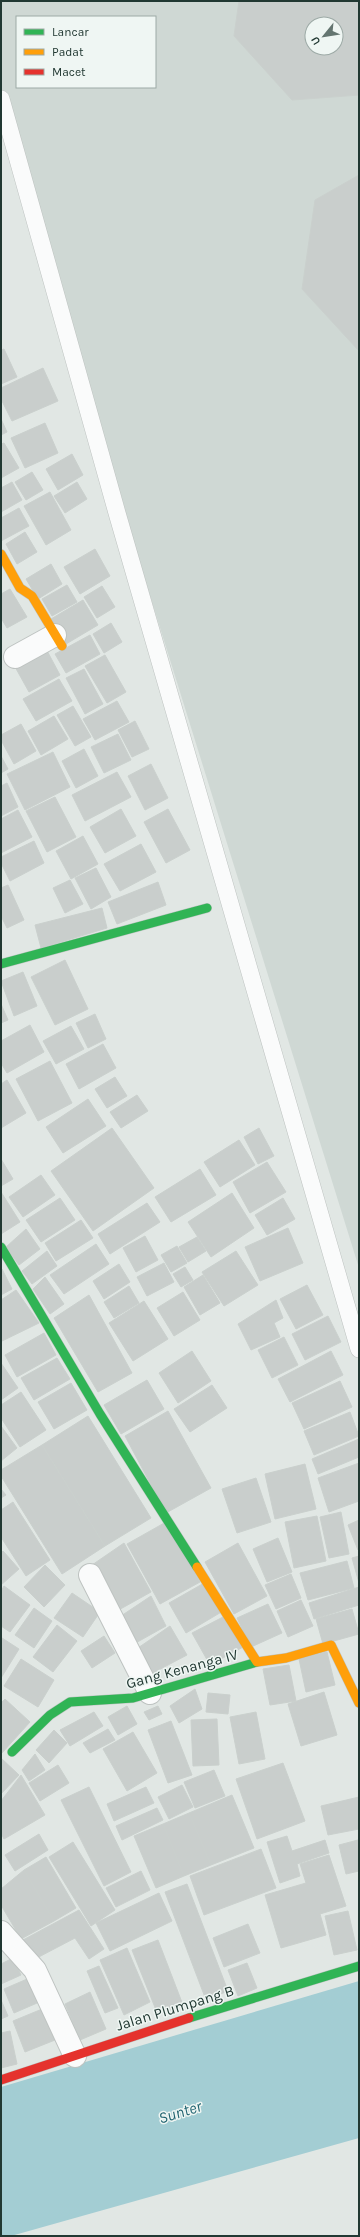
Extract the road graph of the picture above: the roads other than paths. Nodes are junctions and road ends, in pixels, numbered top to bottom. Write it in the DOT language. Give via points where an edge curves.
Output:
graph roads {
  1 [pos="1,99"];
  2 [pos="1,554"];
  3 [pos="58,640"];
  4 [pos="15,657"];
  5 [pos="207,908"];
  6 [pos="1,964"];
  7 [pos="1,1247"];
  8 [pos="359,1349"];
  9 [pos="90,1575"];
  10 [pos="257,1662"];
  11 [pos="150,1693"];
  12 [pos="359,1703"];
  13 [pos="12,1752"];
  14 [pos="1,1932"];
  15 [pos="359,1966"];
  16 [pos="75,2056"];
  17 [pos="1,2080"];
  1 -- 8 [label="lane" via="114,506"];
  2 -- 3 [label="street" via="20,588 32,596"];
  3 -- 4 [label="street"];
  5 -- 6 [label="street"];
  7 -- 10 [label="street" via="100,1414"];
  9 -- 11 [label="street"];
  10 -- 11 [label="street, Gang Kenanga IV"];
  10 -- 12 [label="street, Gang Kenanga IV" via="286,1658 331,1645"];
  11 -- 13 [label="street, Gang Kenanga IV" via="127,1699 70,1702 50,1716"];
  14 -- 16 [label="street" via="35,1970"];
  15 -- 16 [label="street, Jalan Plumpang B"];
  16 -- 17 [label="street, Jalan Plumpang B"];
}
